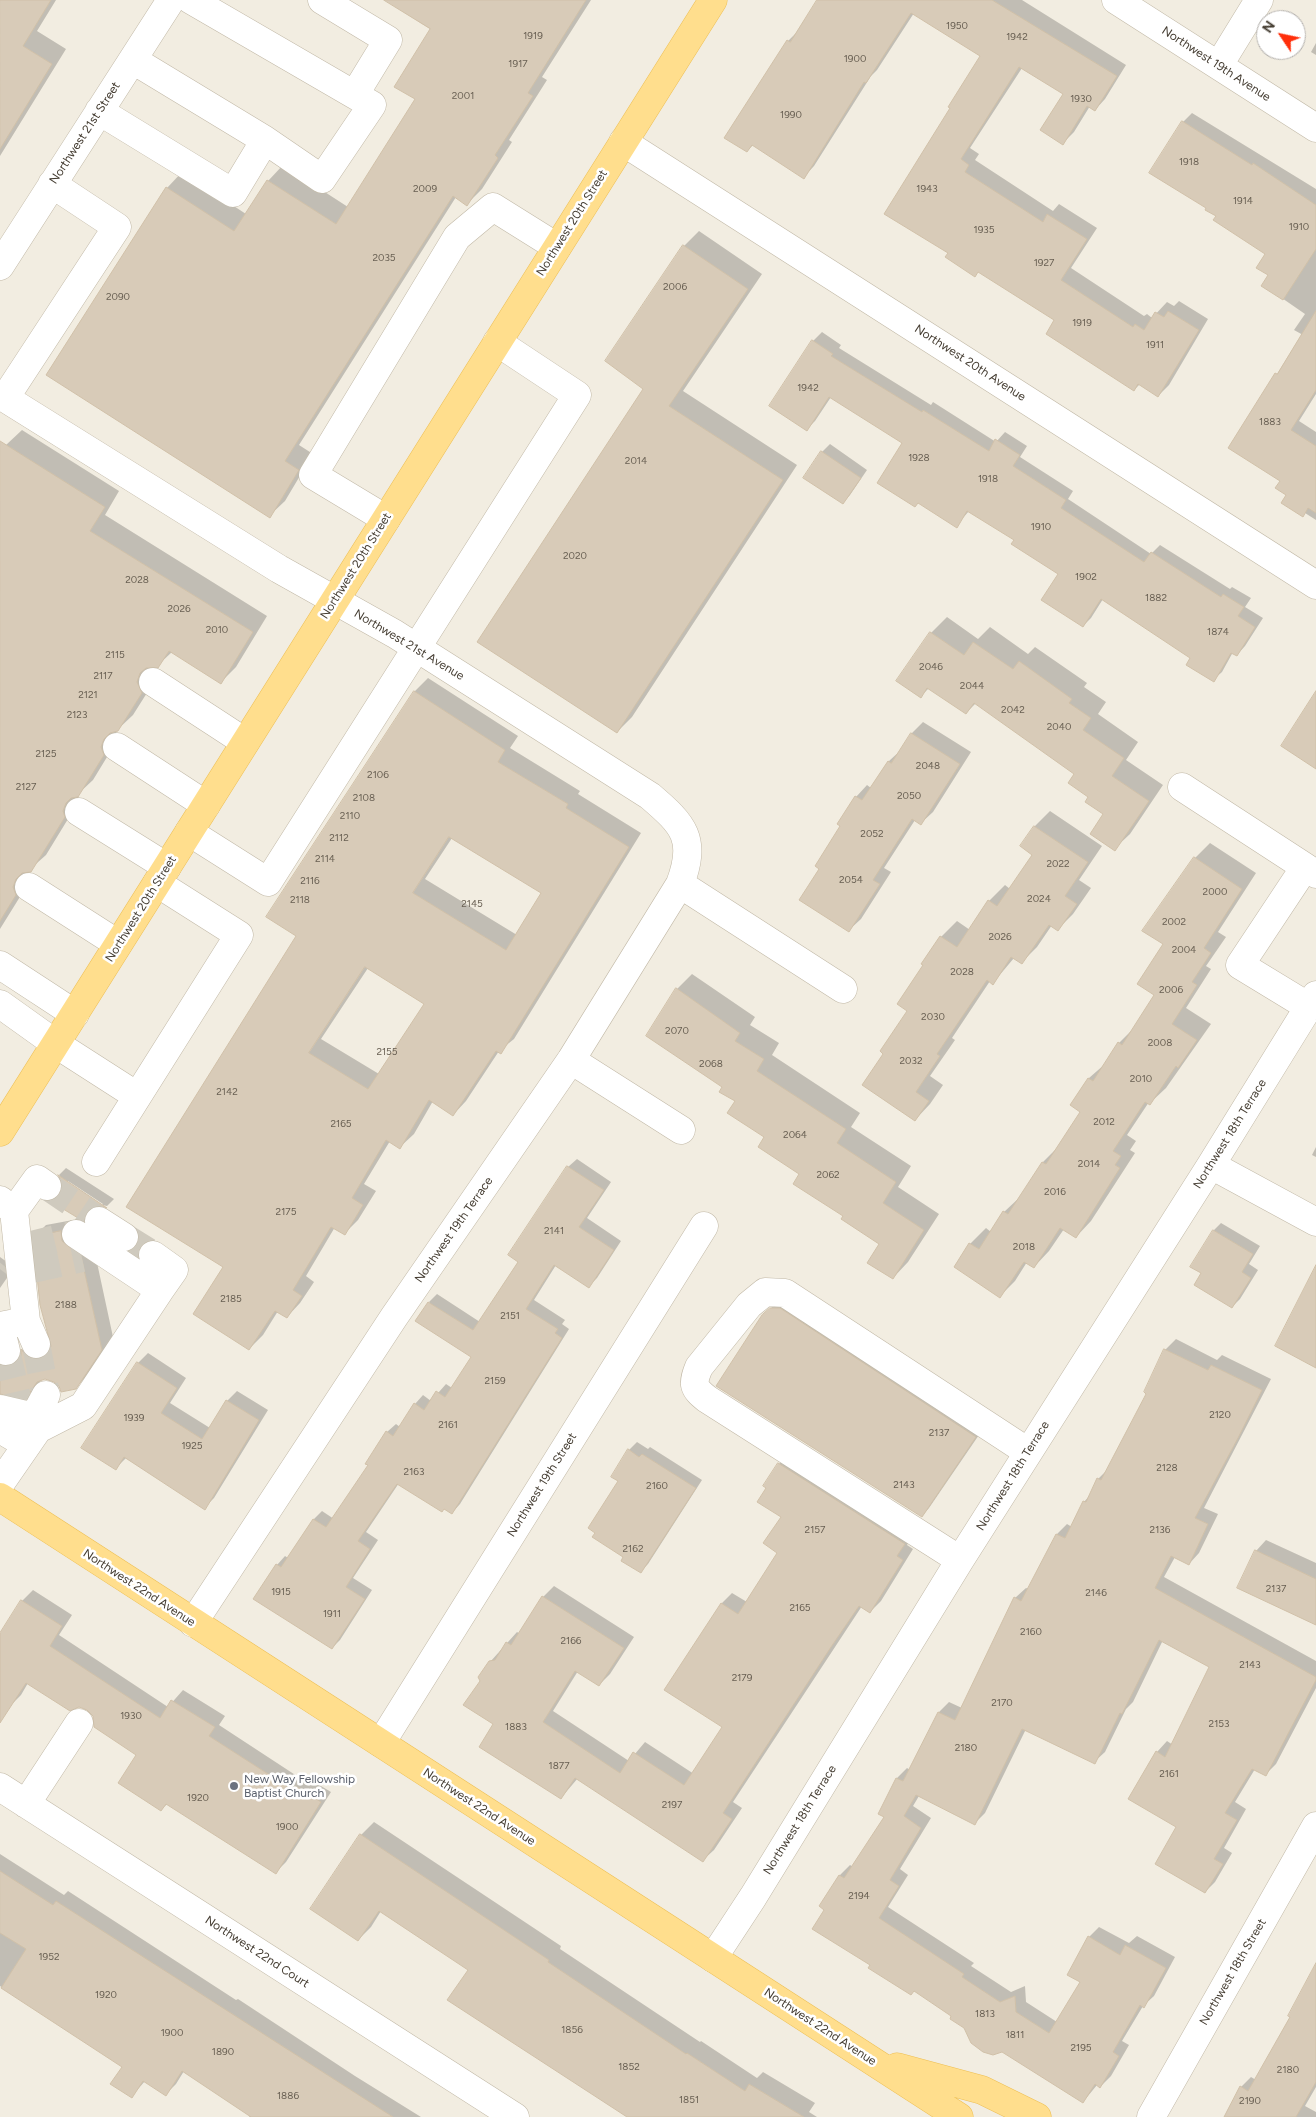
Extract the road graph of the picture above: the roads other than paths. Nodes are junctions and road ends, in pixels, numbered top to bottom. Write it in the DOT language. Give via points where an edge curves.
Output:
graph roads {
  1 [pos="171,0"];
  2 [pos="191,0"];
  3 [pos="322,0"];
  4 [pos="712,0"];
  5 [pos="1116,0"];
  6 [pos="1259,0"];
  7 [pos="221,7"];
  8 [pos="132,60"];
  9 [pos="1219,65"];
  10 [pos="355,94"];
  11 [pos="99,111"];
  12 [pos="1316,128"];
  13 [pos="266,140"];
  14 [pos="623,142"];
  15 [pos="52,184"];
  16 [pos="557,247"];
  17 [pos="0,266"];
  18 [pos="497,342"];
  19 [pos="3,397"];
  20 [pos="386,519"];
  21 [pos="1316,585"];
  22 [pos="335,600"];
  23 [pos="416,647"];
  24 [pos="153,682"];
  25 [pos="245,742"];
  26 [pos="117,747"];
  27 [pos="1182,787"];
  28 [pos="206,805"];
  29 [pos="79,812"];
  30 [pos="682,827"];
  31 [pos="189,832"];
  32 [pos="1310,871"];
  33 [pos="162,875"];
  34 [pos="680,884"];
  35 [pos="29,887"];
  36 [pos="118,944"];
  37 [pos="0,965"];
  38 [pos="843,989"];
  39 [pos="1312,1001"];
  40 [pos="0,1004"];
  41 [pos="75,1014"];
  42 [pos="56,1044"];
  43 [pos="571,1060"];
  44 [pos="137,1096"];
  45 [pos="681,1130"];
  46 [pos="0,1132"];
  47 [pos="96,1162"];
  48 [pos="1211,1165"];
  49 [pos="47,1186"];
  50 [pos="1316,1222"];
  51 [pos="704,1226"];
  52 [pos="97,1241"];
  53 [pos="13,1245"];
  54 [pos="153,1255"];
  55 [pos="160,1290"];
  56 [pos="14,1333"];
  57 [pos="27,1416"];
  58 [pos="0,1429"];
  59 [pos="1028,1452"];
  60 [pos="0,1484"];
  61 [pos="0,1497"];
  62 [pos="960,1560"];
  63 [pos="193,1623"];
  64 [pos="79,1723"];
  65 [pos="381,1743"];
  66 [pos="0,1788"];
  67 [pos="26,1804"];
  68 [pos="1316,1826"];
  69 [pos="713,1958"];
  70 [pos="874,2061"];
  71 [pos="515,2117"];
  72 [pos="958,2117"];
  73 [pos="1037,2117"];
  74 [pos="1151,2117"];
  1 -- 8 [label="street, Northwest 21st Street"];
  2 -- 7 [label="street"];
  3 -- 10 [label="street" via="388,40"];
  4 -- 14 [label="main road, Northwest 20th Street"];
  5 -- 9 [label="street, Northwest 19th Avenue"];
  6 -- 9 [label="street"];
  7 -- 10 [label="street"];
  8 -- 11 [label="street, Northwest 21st Street"];
  8 -- 13 [label="street"];
  9 -- 12 [label="street, Northwest 19th Avenue"];
  10 -- 13 [label="street" via="372,104 322,179"];
  11 -- 13 [label="street" via="233,192"];
  11 -- 15 [label="street, Northwest 21st Street"];
  14 -- 16 [label="main road, Northwest 20th Street"];
  14 -- 21 [label="street, Northwest 20th Avenue"];
  15 -- 17 [label="street, Northwest 21st Street"];
  15 -- 19 [label="street" via="118,227"];
  16 -- 18 [label="main road, Northwest 20th Street"];
  16 -- 20 [label="street" via="493,207 457,236 313,475"];
  18 -- 20 [label="main road, Northwest 20th Street"];
  18 -- 23 [label="street" via="577,395"];
  19 -- 22 [label="street, Northwest 21st Avenue" via="279,569"];
  20 -- 22 [label="main road, Northwest 20th Street"];
  22 -- 23 [label="street, Northwest 21st Avenue"];
  22 -- 25 [label="main road, Northwest 20th Street"];
  23 -- 30 [label="street, Northwest 21st Avenue" via="650,796"];
  23 -- 31 [label="street" via="268,882"];
  24 -- 25 [label="street"];
  25 -- 28 [label="main road, Northwest 20th Street"];
  26 -- 28 [label="street"];
  27 -- 32 [label="street"];
  28 -- 31 [label="main road, Northwest 20th Street"];
  29 -- 33 [label="street"];
  30 -- 34 [label="street, Northwest 19th Terrace" via="688,855"];
  31 -- 33 [label="main road, Northwest 20th Street"];
  32 -- 39 [label="street" via="1240,965"];
  33 -- 36 [label="main road, Northwest 20th Street"];
  33 -- 44 [label="street" via="239,935"];
  34 -- 38 [label="street"];
  34 -- 43 [label="street, Northwest 19th Terrace"];
  35 -- 36 [label="street"];
  36 -- 41 [label="main road, Northwest 20th Street"];
  37 -- 41 [label="street"];
  39 -- 48 [label="street, Northwest 18th Terrace"];
  40 -- 42 [label="street"];
  41 -- 42 [label="main road, Northwest 20th Street"];
  42 -- 44 [label="street"];
  42 -- 46 [label="main road, Northwest 20th Street"];
  43 -- 45 [label="street"];
  43 -- 63 [label="street, Northwest 19th Terrace" via="394,1317"];
  44 -- 47 [label="street"];
  48 -- 50 [label="street"];
  48 -- 59 [label="street, Northwest 18th Terrace"];
  49 -- 53 [label="street" via="37,1179"];
  51 -- 65 [label="street, Northwest 19th Street"];
  52 -- 55 [label="street"];
  53 -- 56 [label="street"];
  54 -- 55 [label="street" via="174,1270"];
  55 -- 57 [label="street" via="83,1406"];
  57 -- 58 [label="street"];
  57 -- 60 [label="street"];
  59 -- 62 [label="street, Northwest 18th Terrace"];
  59 -- 62 [label="street" via="785,1293 765,1292 749,1305 698,1367 694,1379 696,1390 707,1399"];
  61 -- 63 [label="main road, Northwest 22nd Avenue"];
  62 -- 69 [label="street, Northwest 18th Terrace"];
  63 -- 65 [label="main road, Northwest 22nd Avenue"];
  64 -- 67 [label="street"];
  65 -- 69 [label="main road, Northwest 22nd Avenue"];
  66 -- 67 [label="street, Northwest 22nd Court"];
  67 -- 71 [label="street, Northwest 22nd Court"];
  68 -- 74 [label="street, Northwest 18th Street"];
  69 -- 70 [label="main road, Northwest 22nd Avenue"];
  70 -- 72 [label="main road, Northwest 22nd Avenue"];
  70 -- 73 [label="main road" via="982,2090"];
}
